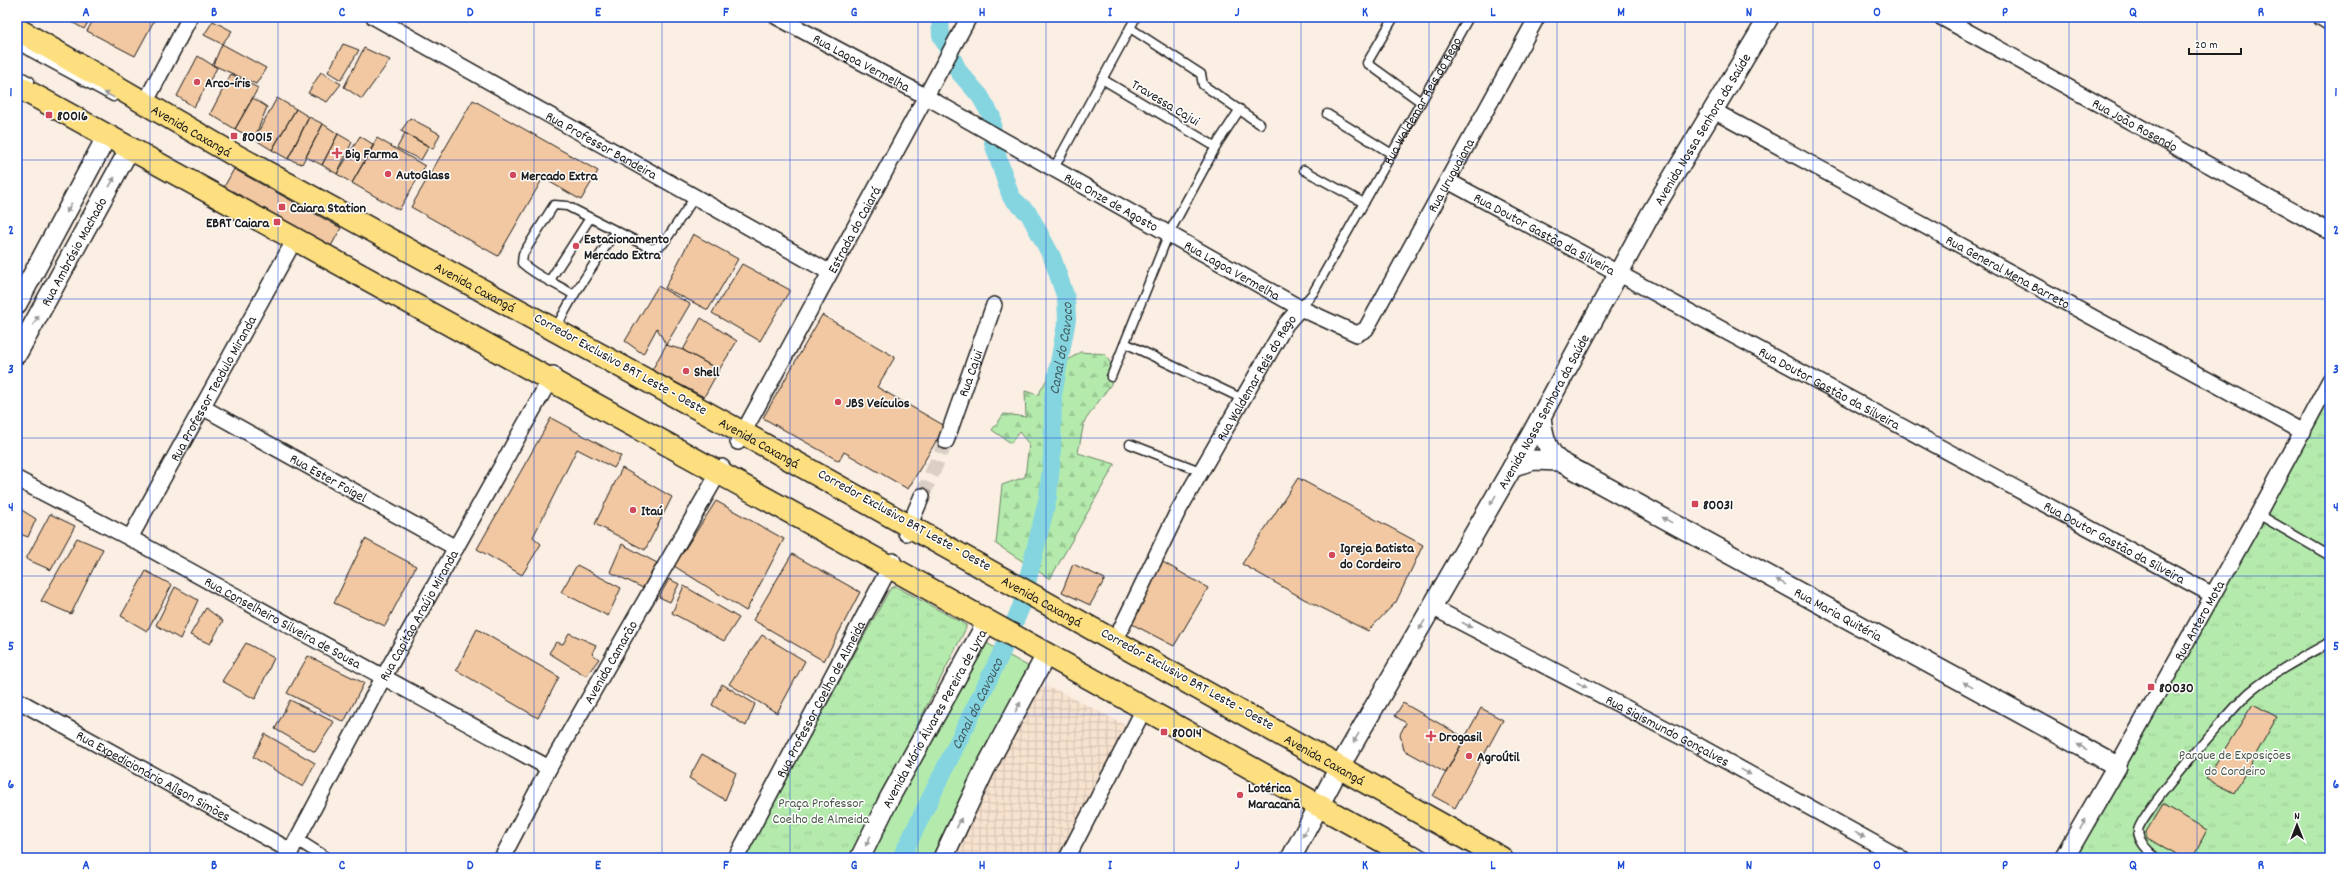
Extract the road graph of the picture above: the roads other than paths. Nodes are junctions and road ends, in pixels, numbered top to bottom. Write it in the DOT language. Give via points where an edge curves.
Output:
graph roads {
  1 [pos="190,17"];
  2 [pos="374,17"];
  3 [pos="777,17"];
  4 [pos="969,17"];
  5 [pos="1136,17"];
  6 [pos="1394,17"];
  7 [pos="1469,17"];
  8 [pos="1537,17"];
  9 [pos="1769,17"];
  10 [pos="1941,17"];
  11 [pos="2320,17"];
  12 [pos="2330,23"];
  13 [pos="1130,28"];
  14 [pos="17,30"];
  15 [pos="17,45"];
  16 [pos="17,74"];
  17 [pos="1102,79"];
  18 [pos="27,86"];
  19 [pos="925,96"];
  20 [pos="120,101"];
  21 [pos="1421,102"];
  22 [pos="145,103"];
  23 [pos="78,109"];
  24 [pos="1240,109"];
  25 [pos="1714,111"];
  26 [pos="1327,114"];
  27 [pos="1260,124"];
  28 [pos="175,131"];
  29 [pos="107,136"];
  30 [pos="1216,147"];
  31 [pos="130,148"];
  32 [pos="1392,154"];
  33 [pos="1054,168"];
  34 [pos="1304,170"];
  35 [pos="1448,181"];
  36 [pos="695,197"];
  37 [pos="1364,203"];
  38 [pos="590,218"];
  39 [pos="615,232"];
  40 [pos="2330,232"];
  41 [pos="1169,233"];
  42 [pos="296,239"];
  43 [pos="829,272"];
  44 [pos="1619,273"];
  45 [pos="550,280"];
  46 [pos="448,282"];
  47 [pos="574,295"];
  48 [pos="17,304"];
  49 [pos="994,305"];
  50 [pos="1300,308"];
  51 [pos="1363,332"];
  52 [pos="553,334"];
  53 [pos="1125,343"];
  54 [pos="17,354"];
  55 [pos="551,377"];
  56 [pos="1111,377"];
  57 [pos="2330,380"];
  58 [pos="1243,399"];
  59 [pos="202,407"];
  60 [pos="1540,417"];
  61 [pos="2303,432"];
  62 [pos="739,440"];
  63 [pos="946,441"];
  64 [pos="1130,444"];
  65 [pos="1559,461"];
  66 [pos="1513,466"];
  67 [pos="720,470"];
  68 [pos="1200,471"];
  69 [pos="17,479"];
  70 [pos="922,496"];
  71 [pos="2258,514"];
  72 [pos="906,532"];
  73 [pos="130,538"];
  74 [pos="926,546"];
  75 [pos="456,548"];
  76 [pos="2330,556"];
  77 [pos="892,564"];
  78 [pos="1003,583"];
  79 [pos="2211,594"];
  80 [pos="1432,607"];
  81 [pos="1043,611"];
  82 [pos="990,620"];
  83 [pos="1115,641"];
  84 [pos="2330,642"];
  85 [pos="1045,651"];
  86 [pos="383,678"];
  87 [pos="1179,688"];
  88 [pos="17,700"];
  89 [pos="1144,709"];
  90 [pos="2117,766"];
  91 [pos="549,768"];
  92 [pos="1337,772"];
  93 [pos="1321,803"];
  94 [pos="292,849"];
  95 [pos="326,858"];
  96 [pos="502,858"];
  97 [pos="736,858"];
  98 [pos="860,858"];
  99 [pos="943,858"];
  100 [pos="1067,858"];
  101 [pos="1291,858"];
  102 [pos="1413,858"];
  103 [pos="1428,858"];
  104 [pos="1485,858"];
  105 [pos="1501,858"];
  106 [pos="1901,858"];
  107 [pos="2064,858"];
  108 [pos="2156,858"];
  1 -- 22 [label="street"];
  2 -- 36 [label="street, Rua Professor Bandeira"];
  3 -- 19 [label="street, Rua Lagoa Vermelha"];
  4 -- 19 [label="street, Estrada do Caiará"];
  5 -- 13 [label="lane"];
  6 -- 21 [label="lane" via="1367,63"];
  7 -- 21 [label="lane, Rua Waldemar Reis do Rego"];
  8 -- 35 [label="street, Rua Uruguaiana"];
  9 -- 25 [label="street, Avenida Nossa Senhora da Saúde"];
  10 -- 40 [label="street, Rua João Rosendo"];
  11 -- 12 [label="street"];
  13 -- 17 [label="lane"];
  13 -- 24 [label="lane" via="1201,74 1203,85"];
  14 -- 22 [label="main road, Avenida Caxangá"];
  20 -- 15 [label="lane, one-way"];
  16 -- 18 [label="lane"];
  17 -- 30 [label="lane, Travessa Cajui"];
  17 -- 33 [label="lane"];
  18 -- 29 [label="main road"];
  19 -- 33 [label="street, Rua Lagoa Vermelha"];
  19 -- 43 [label="street, Estrada do Caiará"];
  21 -- 32 [label="lane, Rua Waldemar Reis do Rego"];
  22 -- 52 [label="main road, Avenida Caxangá"];
  23 -- 55 [label="lane"];
  24 -- 27 [label="lane"];
  24 -- 30 [label="lane"];
  25 -- 44 [label="street, Avenida Nossa Senhora da Saúde" via="1650,215"];
  25 -- 61 [label="street, Rua General Mena Barreto"];
  26 -- 32 [label="lane"];
  28 -- 46 [label="lane"];
  29 -- 31 [label="main road"];
  29 -- 48 [label="street, Rua Ambrósio Machado, one-way"];
  30 -- 41 [label="lane"];
  31 -- 42 [label="main road"];
  54 -- 31 [label="street, Rua Ambrósio Machado, one-way"];
  32 -- 37 [label="lane, Rua Waldemar Reis do Rego"];
  33 -- 41 [label="street, Rua Onze de Agosto"];
  34 -- 37 [label="lane"];
  35 -- 44 [label="street, Rua Doutor Gastão da Silveira"];
  35 -- 51 [label="street, Rua Uruguaiana"];
  36 -- 39 [label="lane" via="663,244 658,247 652,249"];
  36 -- 43 [label="street, Rua Professor Bandeira"];
  37 -- 50 [label="lane, Rua Waldemar Reis do Rego" via="1313,293"];
  38 -- 39 [label="lane"];
  38 -- 45 [label="lane"];
  38 -- 45 [label="lane" via="567,206 554,205 523,254 522,263 534,274"];
  39 -- 47 [label="lane"];
  41 -- 50 [label="street, Rua Lagoa Vermelha"];
  41 -- 53 [label="lane"];
  42 -- 55 [label="main road"];
  42 -- 59 [label="street, Rua Professor Teodulo Miranda"];
  43 -- 62 [label="street, Estrada do Caiará"];
  44 -- 60 [label="street, Avenida Nossa Senhora da Saúde"];
  44 -- 79 [label="street, Rua Doutor Gastão da Silveira"];
  45 -- 47 [label="lane"];
  47 -- 52 [label="lane"];
  49 -- 63 [label="street, Rua Cajui"];
  50 -- 51 [label="street, Rua Lagoa Vermelha" via="1357,334"];
  50 -- 58 [label="street, Rua Waldemar Reis do Rego" via="1286,324"];
  52 -- 62 [label="main road, Avenida Caxangá"];
  53 -- 56 [label="lane"];
  53 -- 58 [label="lane"];
  55 -- 67 [label="main road"];
  55 -- 75 [label="street, Rua Capitão Araújo Miranda"];
  57 -- 61 [label="street, Rua Antero Mota"];
  58 -- 68 [label="street, Rua Waldemar Reis do Rego"];
  59 -- 73 [label="street, Rua Professor Teodulo Miranda"];
  59 -- 75 [label="street, Rua Ester Foigel"];
  60 -- 65 [label="street, Rua Maria Quitéria" via="1545,440 1551,453"];
  60 -- 66 [label="street, Avenida Nossa Senhora da Saúde"];
  61 -- 71 [label="street, Rua Antero Mota"];
  62 -- 72 [label="main road, Avenida Caxangá"];
  64 -- 68 [label="lane"];
  65 -- 66 [label="street, Rua Maria Quitéria" via="1534,460"];
  90 -- 65 [label="street, Rua Maria Quitéria, one-way"];
  66 -- 80 [label="street, Avenida Nossa Senhora da Saúde, one-way"];
  67 -- 77 [label="main road"];
  67 -- 91 [label="street, Avenida Camarão"];
  68 -- 83 [label="street, Rua Waldemar Reis do Rego"];
  69 -- 73 [label="street, Rua Conselheiro Silveira de Sousa"];
  70 -- 72 [label="street"];
  71 -- 76 [label="lane"];
  71 -- 79 [label="street, Rua Antero Mota"];
  72 -- 78 [label="main road, Avenida Caxangá"];
  73 -- 86 [label="street, Rua Conselheiro Silveira de Sousa"];
  74 -- 78 [label="lane, Corredor Exclusivo BRT Leste - Oeste"];
  75 -- 86 [label="street, Rua Capitão Araújo Miranda"];
  77 -- 82 [label="main road"];
  77 -- 97 [label="street, Rua Professor Coelho de Almeida"];
  78 -- 81 [label="lane, Corredor Exclusivo BRT Leste - Oeste"];
  78 -- 83 [label="main road, Avenida Caxangá" via="1068,614"];
  79 -- 90 [label="street, Rua Antero Mota"];
  80 -- 92 [label="street, Avenida Nossa Senhora da Saúde, one-way"];
  80 -- 106 [label="street, Rua Sigismundo Gonçalves, one-way" via="1699,746"];
  82 -- 85 [label="main road"];
  82 -- 98 [label="street, Avenida Mário Álvares Pereira de Lyra, one-way" via="890,797"];
  83 -- 92 [label="main road, Avenida Caxangá"];
  84 -- 108 [label="lane" via="2279,670 2249,692 2173,779 2138,829 2145,847"];
  85 -- 89 [label="main road"];
  85 -- 93 [label="lane"];
  99 -- 85 [label="street, one-way"];
  86 -- 91 [label="street, Rua Conselheiro Silveira de Sousa"];
  86 -- 94 [label="street, Rua Capitão Araújo Miranda"];
  87 -- 92 [label="lane, Corredor Exclusivo BRT Leste - Oeste"];
  88 -- 94 [label="street, Rua Expedicionário Aílson Simões"];
  89 -- 93 [label="main road"];
  89 -- 100 [label="street"];
  107 -- 90 [label="street, Rua Antero Mota, one-way"];
  91 -- 96 [label="street, Avenida Camarão"];
  92 -- 93 [label="street, Avenida Nossa Senhora da Saúde"];
  92 -- 104 [label="lane, Corredor Exclusivo BRT Leste - Oeste"];
  92 -- 105 [label="main road, Avenida Caxangá"];
  93 -- 101 [label="street, Avenida Nossa Senhora da Saúde, one-way"];
  93 -- 102 [label="main road"];
  93 -- 103 [label="lane"];
  94 -- 95 [label="street"];
}
